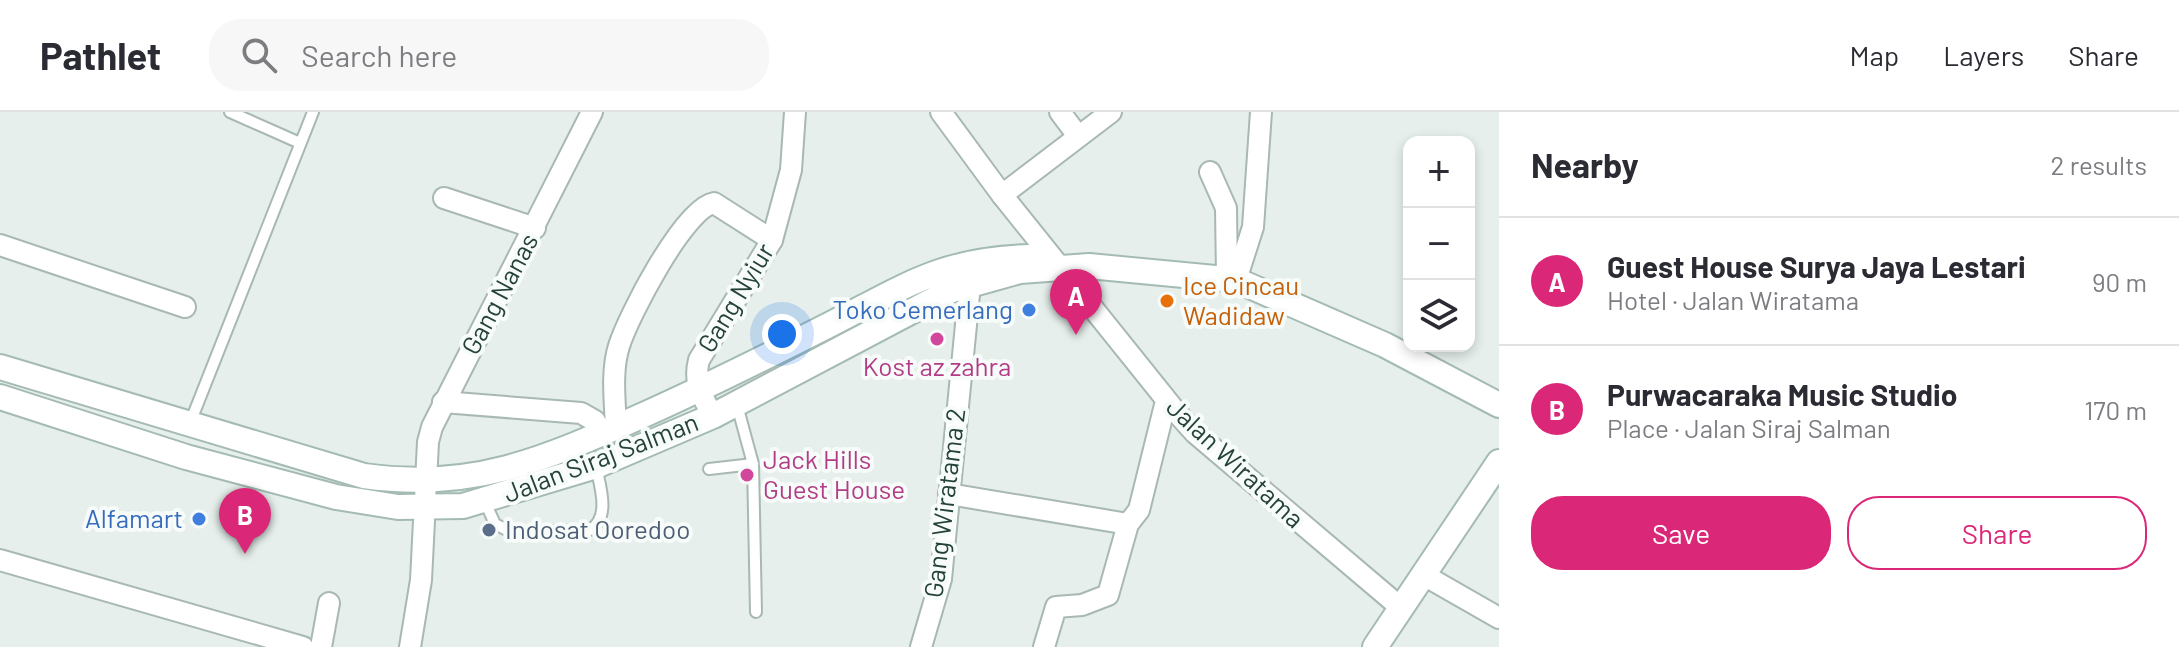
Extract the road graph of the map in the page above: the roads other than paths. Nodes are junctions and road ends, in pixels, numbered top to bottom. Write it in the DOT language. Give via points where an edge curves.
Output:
graph roads {
  1 [pos="230,112"];
  2 [pos="313,112"];
  3 [pos="592,112"];
  4 [pos="795,112"];
  5 [pos="941,112"];
  6 [pos="1060,112"];
  7 [pos="1111,112"];
  8 [pos="1261,112"];
  9 [pos="1078,136"];
  10 [pos="300,143"];
  11 [pos="1210,172"];
  12 [pos="1002,195"];
  13 [pos="444,198"];
  14 [pos="535,228"];
  15 [pos="772,240"];
  16 [pos="0,245"];
  17 [pos="1056,264"];
  18 [pos="971,272"];
  19 [pos="1232,278"];
  20 [pos="185,307"];
  21 [pos="0,367"];
  22 [pos="698,391"];
  23 [pos="0,397"];
  24 [pos="1166,401"];
  25 [pos="443,402"];
  26 [pos="737,405"];
  27 [pos="1499,405"];
  28 [pos="713,416"];
  29 [pos="189,424"];
  30 [pos="609,431"];
  31 [pos="1499,462"];
  32 [pos="753,464"];
  33 [pos="596,466"];
  34 [pos="709,469"];
  35 [pos="426,481"];
  36 [pos="949,494"];
  37 [pos="485,502"];
  38 [pos="426,509"];
  39 [pos="1128,524"];
  40 [pos="0,560"];
  41 [pos="1422,574"];
  42 [pos="329,603"];
  43 [pos="1400,607"];
  44 [pos="756,612"];
  45 [pos="1499,618"];
  46 [pos="303,647"];
  47 [pos="321,647"];
  48 [pos="410,647"];
  49 [pos="921,647"];
  50 [pos="1044,647"];
  51 [pos="1375,647"];
  1 -- 10 [label="lane"];
  2 -- 10 [label="lane"];
  3 -- 14 [label="street, Gang Nanas"];
  4 -- 15 [label="street, Gang Nyiur" via="791,170"];
  5 -- 12 [label="street, Jalan Wiratama"];
  6 -- 9 [label="street"];
  7 -- 9 [label="street"];
  8 -- 19 [label="street" via="1253,227"];
  9 -- 12 [label="street"];
  10 -- 29 [label="lane"];
  11 -- 19 [label="street" via="1226,208"];
  12 -- 17 [label="street, Jalan Wiratama"];
  13 -- 14 [label="street"];
  14 -- 25 [label="street, Gang Nanas"];
  15 -- 22 [label="street, Gang Nyiur" via="699,360"];
  15 -- 30 [label="street" via="714,203 691,218 638,303 618,348"];
  16 -- 20 [label="street"];
  17 -- 18 [label="street, Jalan Siraj Salman"];
  17 -- 19 [label="street, Jalan Siraj Salman"];
  17 -- 24 [label="street, Jalan Wiratama"];
  18 -- 22 [label="street, Jalan Siraj Salman" via="920,277"];
  18 -- 26 [label="street, Jalan Siraj Salman"];
  18 -- 36 [label="street, Gang Wiratama 2"];
  19 -- 27 [label="street, Jalan Siraj Salman" via="1385,345"];
  21 -- 29 [label="street, Jalan Siraj Salman"];
  22 -- 28 [label="street"];
  22 -- 30 [label="street, Jalan Siraj Salman"];
  23 -- 38 [label="street, Jalan Siraj Salman" via="186,457 336,497"];
  24 -- 39 [label="street" via="1139,510"];
  24 -- 43 [label="street, Jalan Wiratama" via="1195,433"];
  25 -- 30 [label="street" via="581,413"];
  25 -- 35 [label="street, Gang Nanas" via="428,442"];
  26 -- 28 [label="street, Jalan Siraj Salman"];
  26 -- 32 [label="lane"];
  28 -- 33 [label="street, Jalan Siraj Salman"];
  29 -- 35 [label="street, Jalan Siraj Salman" via="364,476"];
  30 -- 35 [label="street, Jalan Siraj Salman" via="506,470"];
  31 -- 41 [label="street"];
  32 -- 34 [label="lane"];
  32 -- 44 [label="lane"];
  33 -- 37 [label="street, Jalan Siraj Salman"];
  33 -- 37 [label="lane" via="603,511 590,530 511,532 495,524"];
  35 -- 38 [label="street, Gang Nanas"];
  36 -- 39 [label="street"];
  36 -- 49 [label="street, Gang Wiratama 2" via="941,579"];
  37 -- 38 [label="street, Jalan Siraj Salman"];
  38 -- 48 [label="street, Gang Nanas"];
  39 -- 50 [label="street" via="1108,595 1056,607"];
  40 -- 46 [label="street"];
  41 -- 43 [label="street"];
  41 -- 45 [label="street"];
  42 -- 47 [label="street"];
  43 -- 51 [label="street"];
}
